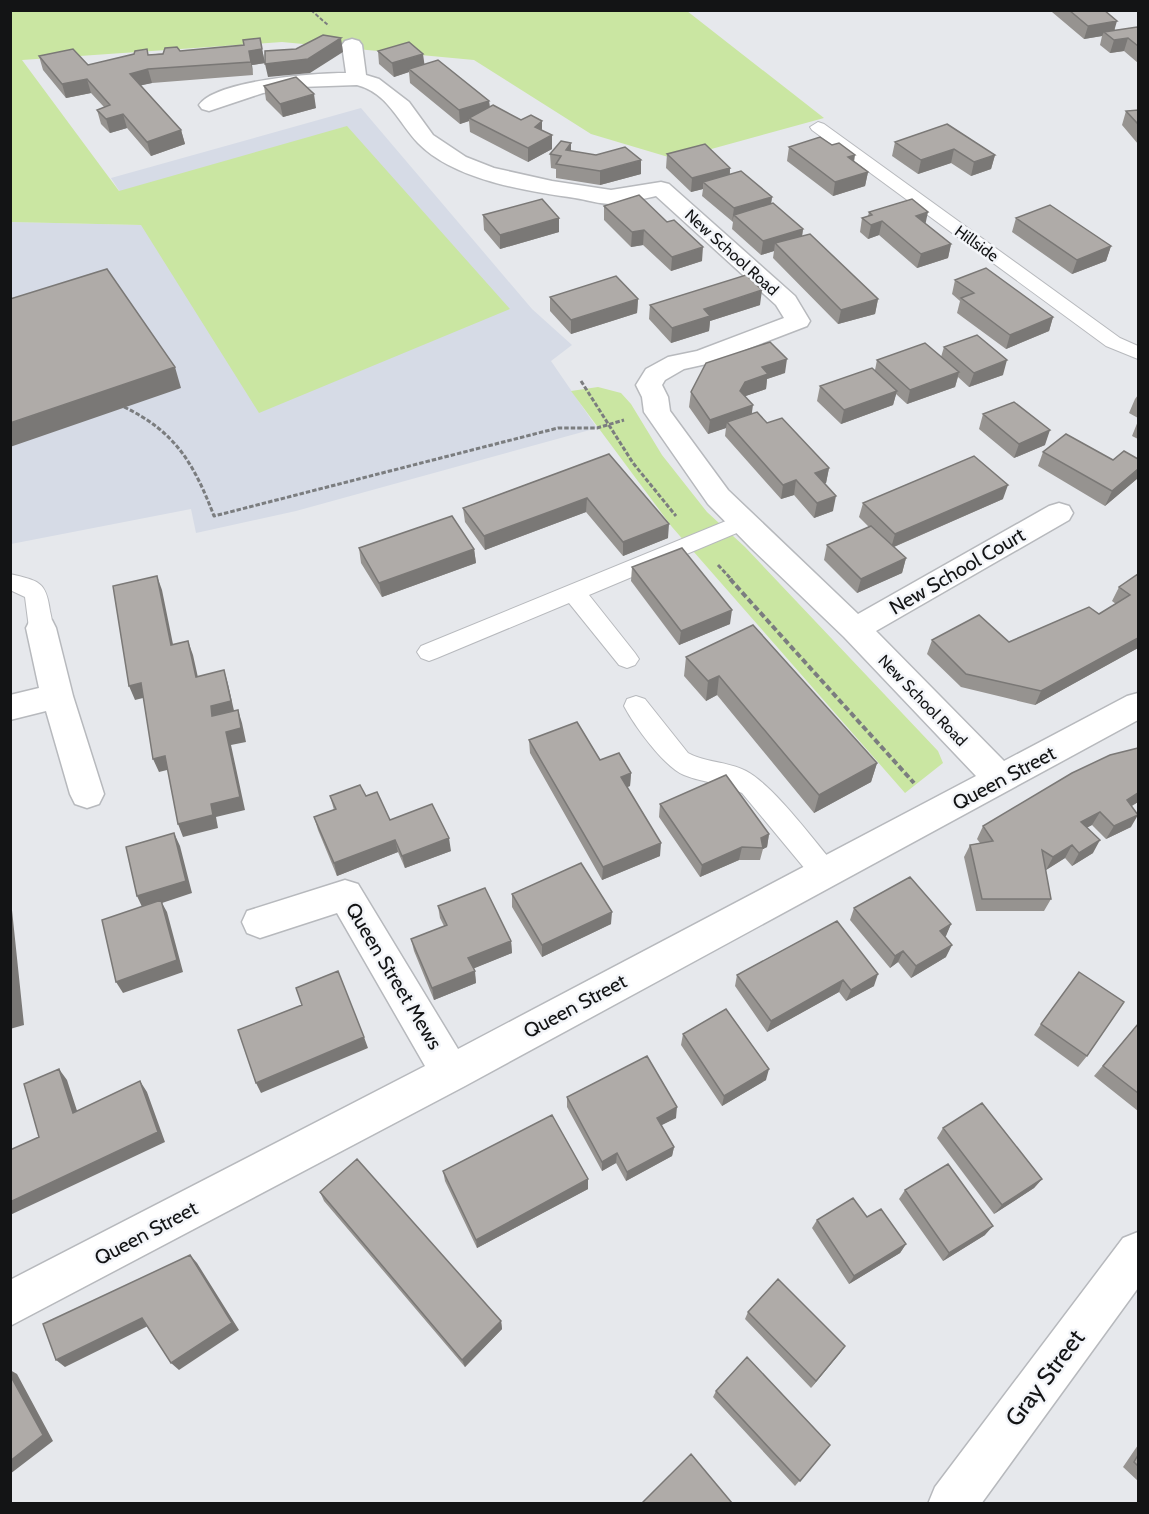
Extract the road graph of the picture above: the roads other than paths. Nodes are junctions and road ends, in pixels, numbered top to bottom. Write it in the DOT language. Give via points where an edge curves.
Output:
graph roads {
  1 [pos="352,45"];
  2 [pos="357,79"];
  3 [pos="209,105"];
  4 [pos="818,127"];
  5 [pos="1138,353"];
  6 [pos="1059,513"];
  7 [pos="743,522"];
  8 [pos="10,582"];
  9 [pos="573,592"];
  10 [pos="41,628"];
  11 [pos="855,629"];
  12 [pos="429,652"];
  13 [pos="627,659"];
  14 [pos="57,696"];
  15 [pos="1138,705"];
  16 [pos="636,706"];
  17 [pos="10,708"];
  18 [pos="1000,780"];
  19 [pos="87,795"];
  20 [pos="825,873"];
  21 [pos="260,922"];
  22 [pos="451,1073"];
  23 [pos="1138,1253"];
  24 [pos="10,1304"];
  25 [pos="952,1503"];
  1 -- 2 [label="street"];
  2 -- 3 [label="street" via="269,85 230,94"];
  2 -- 7 [label="street, New School Road" via="372,83 402,106 426,139 458,162 487,173 611,197 661,189 786,301 798,321 702,358 677,362 655,375 648,385 657,412 718,497"];
  4 -- 5 [label="lane, Hillside" via="1113,342"];
  6 -- 11 [label="street, New School Court"];
  7 -- 9 [label="lane"];
  7 -- 11 [label="street, New School Road"];
  8 -- 10 [label="lane" via="36,594"];
  9 -- 12 [label="lane"];
  9 -- 13 [label="lane"];
  10 -- 14 [label="street"];
  11 -- 18 [label="street, New School Road"];
  14 -- 17 [label="street"];
  14 -- 19 [label="street"];
  15 -- 18 [label="street, Queen Street"];
  16 -- 20 [label="lane" via="679,760 691,767 733,776 751,786"];
  18 -- 20 [label="street, Queen Street"];
  20 -- 22 [label="street, Queen Street"];
  21 -- 22 [label="street, Queen Street Mews" via="345,895"];
  22 -- 24 [label="street, Queen Street"];
  23 -- 25 [label="street, Gray Street"];
}
